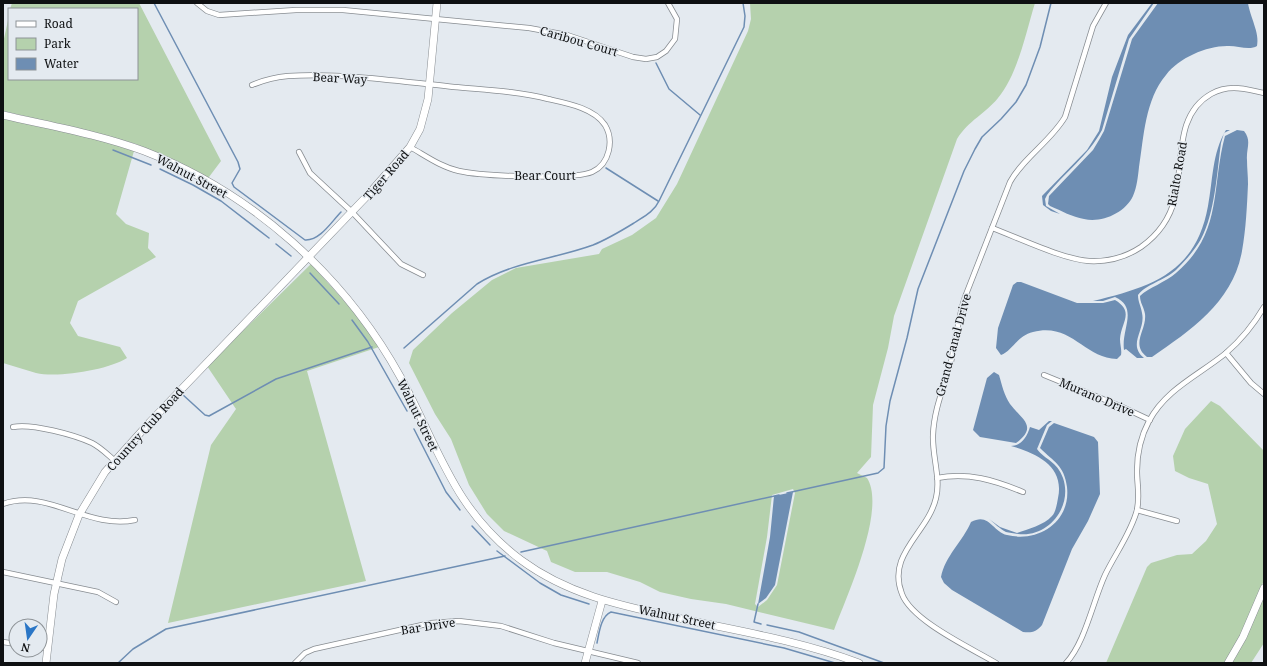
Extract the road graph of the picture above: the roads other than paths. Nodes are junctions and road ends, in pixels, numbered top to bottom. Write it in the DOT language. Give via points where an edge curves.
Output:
graph roads {
  1 [pos="197,3"];
  2 [pos="437,3"];
  3 [pos="668,3"];
  4 [pos="1106,3"];
  5 [pos="436,19"];
  6 [pos="430,84"];
  7 [pos="252,85"];
  8 [pos="1264,93"];
  9 [pos="3,115"];
  10 [pos="410,147"];
  11 [pos="299,152"];
  12 [pos="352,212"];
  13 [pos="992,228"];
  14 [pos="309,257"];
  15 [pos="423,275"];
  16 [pos="1264,307"];
  17 [pos="1226,353"];
  18 [pos="1044,375"];
  19 [pos="1264,394"];
  20 [pos="1150,420"];
  21 [pos="13,427"];
  22 [pos="114,460"];
  23 [pos="937,478"];
  24 [pos="1023,492"];
  25 [pos="3,504"];
  26 [pos="1137,510"];
  27 [pos="80,515"];
  28 [pos="135,520"];
  29 [pos="1177,521"];
  30 [pos="3,572"];
  31 [pos="57,582"];
  32 [pos="1264,588"];
  33 [pos="602,601"];
  34 [pos="116,602"];
  35 [pos="48,648"];
  36 [pos="588,652"];
  37 [pos="295,663"];
  38 [pos="585,663"];
  39 [pos="638,663"];
  40 [pos="859,663"];
  41 [pos="996,663"];
  42 [pos="1066,663"];
  43 [pos="1228,663"];
  1 -- 5 [label="street, Caribou Court" via="207,11 219,15 320,10"];
  2 -- 5 [label="street, Tiger Road"];
  3 -- 5 [label="street, Caribou Court" via="676,19 675,39 666,51 657,57 646,59 547,30"];
  4 -- 13 [label="street, Grand Canal Drive" via="1093,26 1065,117 1013,177"];
  5 -- 6 [label="street, Tiger Road"];
  6 -- 7 [label="street, Bear Way" via="311,76 282,77"];
  6 -- 10 [label="street, Tiger Road" via="425,114"];
  6 -- 10 [label="street, Bear Court" via="527,94 591,113 599,118 607,129 610,142 608,154 599,168 571,176 478,174 448,168"];
  8 -- 13 [label="street, Rialto Road" via="1241,88 1225,88 1207,96 1194,108 1185,127 1176,193 1171,210 1155,235 1129,254 1103,261 1082,260"];
  9 -- 14 [label="street, Walnut Street" via="103,138 172,164 247,207"];
  10 -- 12 [label="street, Tiger Road"];
  11 -- 12 [label="street" via="310,173"];
  12 -- 14 [label="street, Tiger Road"];
  12 -- 15 [label="street" via="401,264"];
  13 -- 23 [label="street, Grand Canal Drive" via="959,315 950,364 934,416 933,452"];
  14 -- 22 [label="street, Country Club Road"];
  14 -- 33 [label="street, Walnut Street" via="350,302 384,350 448,476 475,516 501,543 530,566 569,589"];
  16 -- 17 [label="street" via="1250,328"];
  17 -- 19 [label="street" via="1251,384"];
  17 -- 20 [label="street" via="1178,387"];
  18 -- 20 [label="street, Murano Drive"];
  20 -- 26 [label="street" via="1138,456"];
  21 -- 22 [label="street" via="32,426 81,439 99,447"];
  22 -- 27 [label="street, Country Club Road" via="95,486"];
  23 -- 24 [label="street" via="988,478"];
  23 -- 41 [label="street, Grand Canal Drive" via="937,493 932,510 900,562 900,589 907,605 919,617"];
  25 -- 27 [label="street" via="24,500 48,502"];
  26 -- 29 [label="street"];
  26 -- 42 [label="street" via="1104,576 1077,647"];
  27 -- 28 [label="street" via="114,522"];
  27 -- 31 [label="street, Country Club Road" via="68,542"];
  30 -- 31 [label="street"];
  31 -- 34 [label="street" via="98,592"];
  31 -- 35 [label="street, Country Club Road"];
  32 -- 43 [label="street" via="1249,624"];
  33 -- 36 [label="street"];
  33 -- 40 [label="street, Walnut Street" via="787,640"];
  36 -- 37 [label="street, Bar Drive" via="501,626 459,621 431,623 314,649"];
  36 -- 38 [label="street"];
  36 -- 39 [label="street, Bar Drive"];
}
